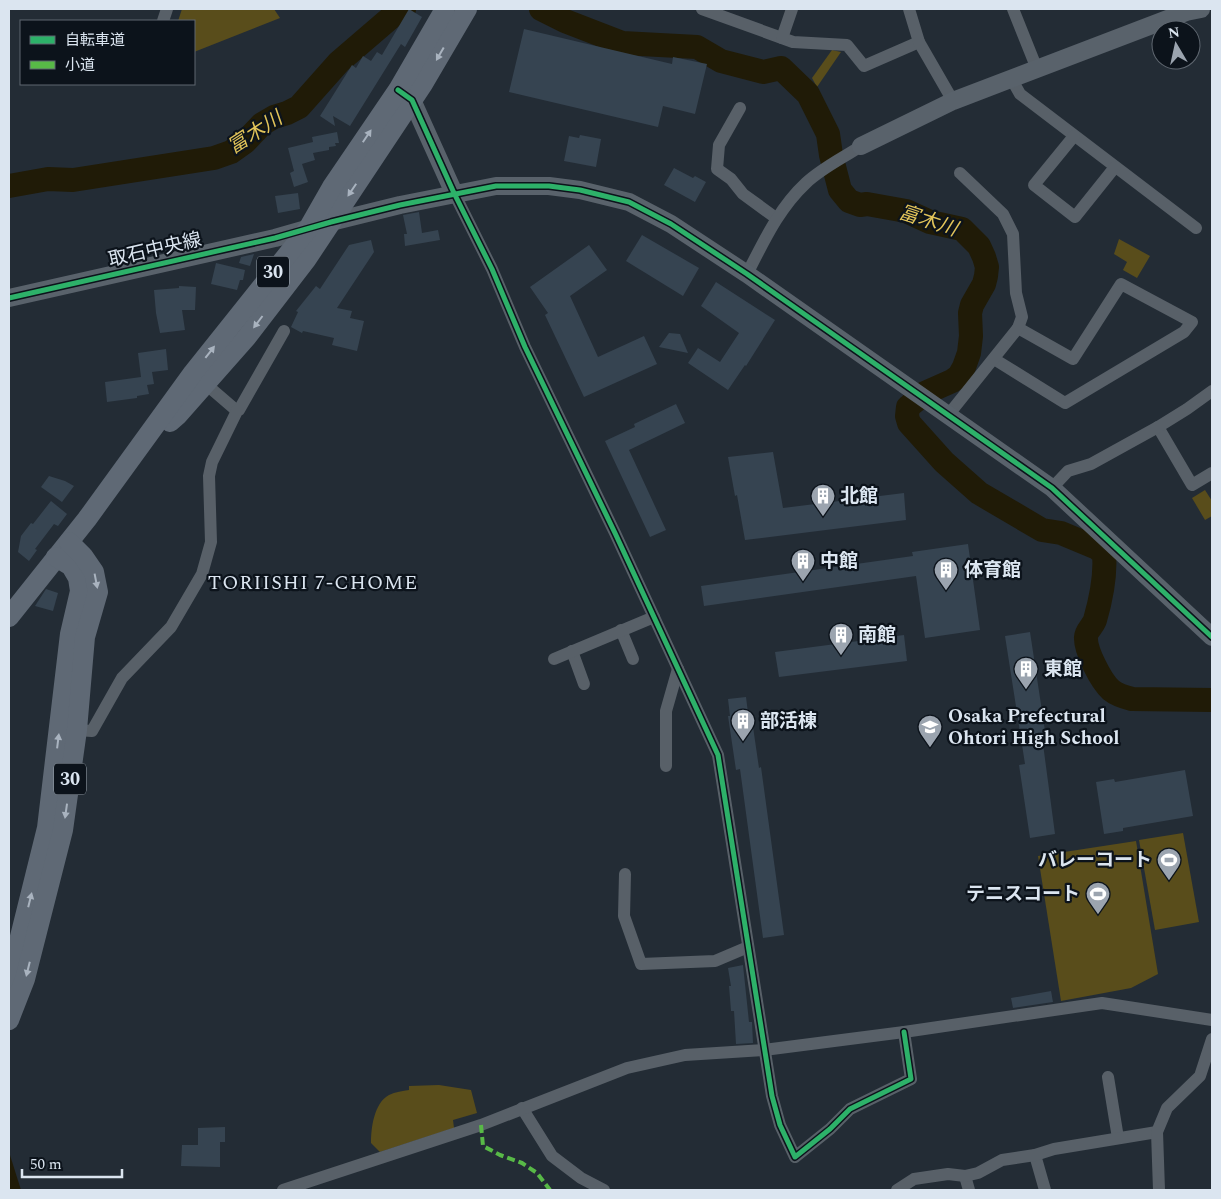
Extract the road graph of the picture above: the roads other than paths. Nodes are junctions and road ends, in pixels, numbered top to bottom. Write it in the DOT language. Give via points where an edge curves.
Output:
graph roads {
  1 [pos="702,9"];
  2 [pos="792,9"];
  3 [pos="909,9"];
  4 [pos="1013,9"];
  5 [pos="466,10"];
  6 [pos="1191,10"];
  7 [pos="444,11"];
  8 [pos="732,14"];
  9 [pos="782,38"];
  10 [pos="919,42"];
  11 [pos="1037,68"];
  12 [pos="1011,78"];
  13 [pos="405,95"];
  14 [pos="953,101"];
  15 [pos="740,108"];
  16 [pos="1074,136"];
  17 [pos="861,146"];
  18 [pos="1115,167"];
  19 [pos="960,174"];
  20 [pos="454,193"];
  21 [pos="776,218"];
  22 [pos="331,222"];
  23 [pos="1196,228"];
  24 [pos="308,229"];
  25 [pos="747,274"];
  26 [pos="9,298"];
  27 [pos="1018,328"];
  28 [pos="284,331"];
  29 [pos="994,359"];
  30 [pos="200,379"];
  31 [pos="1212,391"];
  32 [pos="237,411"];
  33 [pos="948,414"];
  34 [pos="1158,428"];
  35 [pos="1212,473"];
  36 [pos="1052,488"];
  37 [pos="62,550"];
  38 [pos="9,617"];
  39 [pos="654,617"];
  40 [pos="622,630"];
  41 [pos="1212,637"];
  42 [pos="572,651"];
  43 [pos="554,658"];
  44 [pos="633,659"];
  45 [pos="678,669"];
  46 [pos="584,684"];
  47 [pos="77,730"];
  48 [pos="666,766"];
  49 [pos="625,874"];
  50 [pos="748,947"];
  51 [pos="9,981"];
  52 [pos="9,1020"];
  53 [pos="1212,1020"];
  54 [pos="904,1032"];
  55 [pos="1212,1039"];
  56 [pos="764,1050"];
  57 [pos="1108,1077"];
  58 [pos="522,1108"];
  59 [pos="1157,1132"];
  60 [pos="1118,1138"];
  61 [pos="1035,1155"];
  62 [pos="965,1176"];
  63 [pos="283,1190"];
  64 [pos="604,1190"];
  65 [pos="897,1190"];
  66 [pos="969,1190"];
  67 [pos="1045,1190"];
  68 [pos="1159,1190"];
  1 -- 8 [label="street"];
  2 -- 9 [label="street"];
  3 -- 10 [label="street"];
  4 -- 11 [label="street"];
  5 -- 13 [label="main road, 30, one-way"];
  6 -- 11 [label="street"];
  7 -- 13 [label="main road, 30"];
  8 -- 9 [label="street"];
  9 -- 10 [label="street" via="793,42 847,45 864,66"];
  10 -- 14 [label="street"];
  11 -- 12 [label="street"];
  12 -- 14 [label="street"];
  12 -- 16 [label="street" via="1020,94"];
  13 -- 20 [label="street"];
  13 -- 22 [label="main road, 30, one-way"];
  24 -- 13 [label="main road, 30, one-way" via="332,187"];
  14 -- 17 [label="street"];
  15 -- 21 [label="street" via="719,145 717,169"];
  16 -- 18 [label="street"];
  16 -- 18 [label="street" via="1034,185 1075,217"];
  17 -- 21 [label="street" via="806,182"];
  18 -- 23 [label="street"];
  19 -- 27 [label="street" via="1003,214 1013,234 1016,293 1022,317"];
  20 -- 22 [label="street, 取石中央線"];
  20 -- 25 [label="street, 取石中央線" via="496,186 549,186 629,202 672,224"];
  20 -- 39 [label="street"];
  21 -- 25 [label="street"];
  22 -- 24 [label="street, 取石中央線"];
  22 -- 30 [label="main road, 30, one-way" via="246,338"];
  24 -- 26 [label="street, 取石中央線"];
  30 -- 24 [label="main road, 30, one-way"];
  25 -- 33 [label="street, 取石中央線"];
  27 -- 29 [label="street"];
  27 -- 29 [label="street" via="1073,359 1121,284 1192,322 1184,332 1065,403"];
  28 -- 32 [label="street"];
  29 -- 33 [label="street"];
  30 -- 32 [label="street"];
  30 -- 37 [label="main road, 30" via="178,415 139,447"];
  31 -- 34 [label="street"];
  32 -- 47 [label="street" via="212,462 209,476 211,542 202,574 171,626 122,678 92,731"];
  33 -- 36 [label="street, 取石中央線"];
  34 -- 35 [label="street" via="1192,486"];
  34 -- 36 [label="street" via="1091,464 1068,471"];
  36 -- 41 [label="street, 取石中央線"];
  37 -- 38 [label="main road, 30"];
  37 -- 47 [label="main road, 30, one-way" via="83,556 94,572 98,592 85,637"];
  51 -- 37 [label="main road, 30, one-way" via="48,828 70,634 80,591 78,578"];
  39 -- 40 [label="street"];
  39 -- 45 [label="street"];
  40 -- 42 [label="street"];
  40 -- 44 [label="street"];
  42 -- 43 [label="street"];
  42 -- 46 [label="street"];
  45 -- 48 [label="street" via="666,711"];
  45 -- 50 [label="street" via="718,755"];
  47 -- 52 [label="main road, 30, one-way" via="63,830 25,979"];
  49 -- 50 [label="street" via="624,916 641,964 714,961"];
  50 -- 56 [label="street"];
  53 -- 54 [label="street" via="1102,1003"];
  54 -- 56 [label="street"];
  54 -- 56 [label="street" via="911,1079 850,1109 795,1157 776,1111"];
  55 -- 59 [label="street" via="1200,1076 1167,1108"];
  56 -- 58 [label="street" via="685,1055 627,1068"];
  57 -- 60 [label="street"];
  58 -- 63 [label="street" via="481,1125"];
  58 -- 64 [label="street" via="552,1156 581,1178"];
  59 -- 60 [label="street"];
  59 -- 68 [label="street"];
  60 -- 61 [label="street"];
  61 -- 62 [label="street" via="1002,1160"];
  61 -- 67 [label="street"];
  62 -- 65 [label="street" via="948,1174 914,1179"];
  62 -- 66 [label="street"];
}
